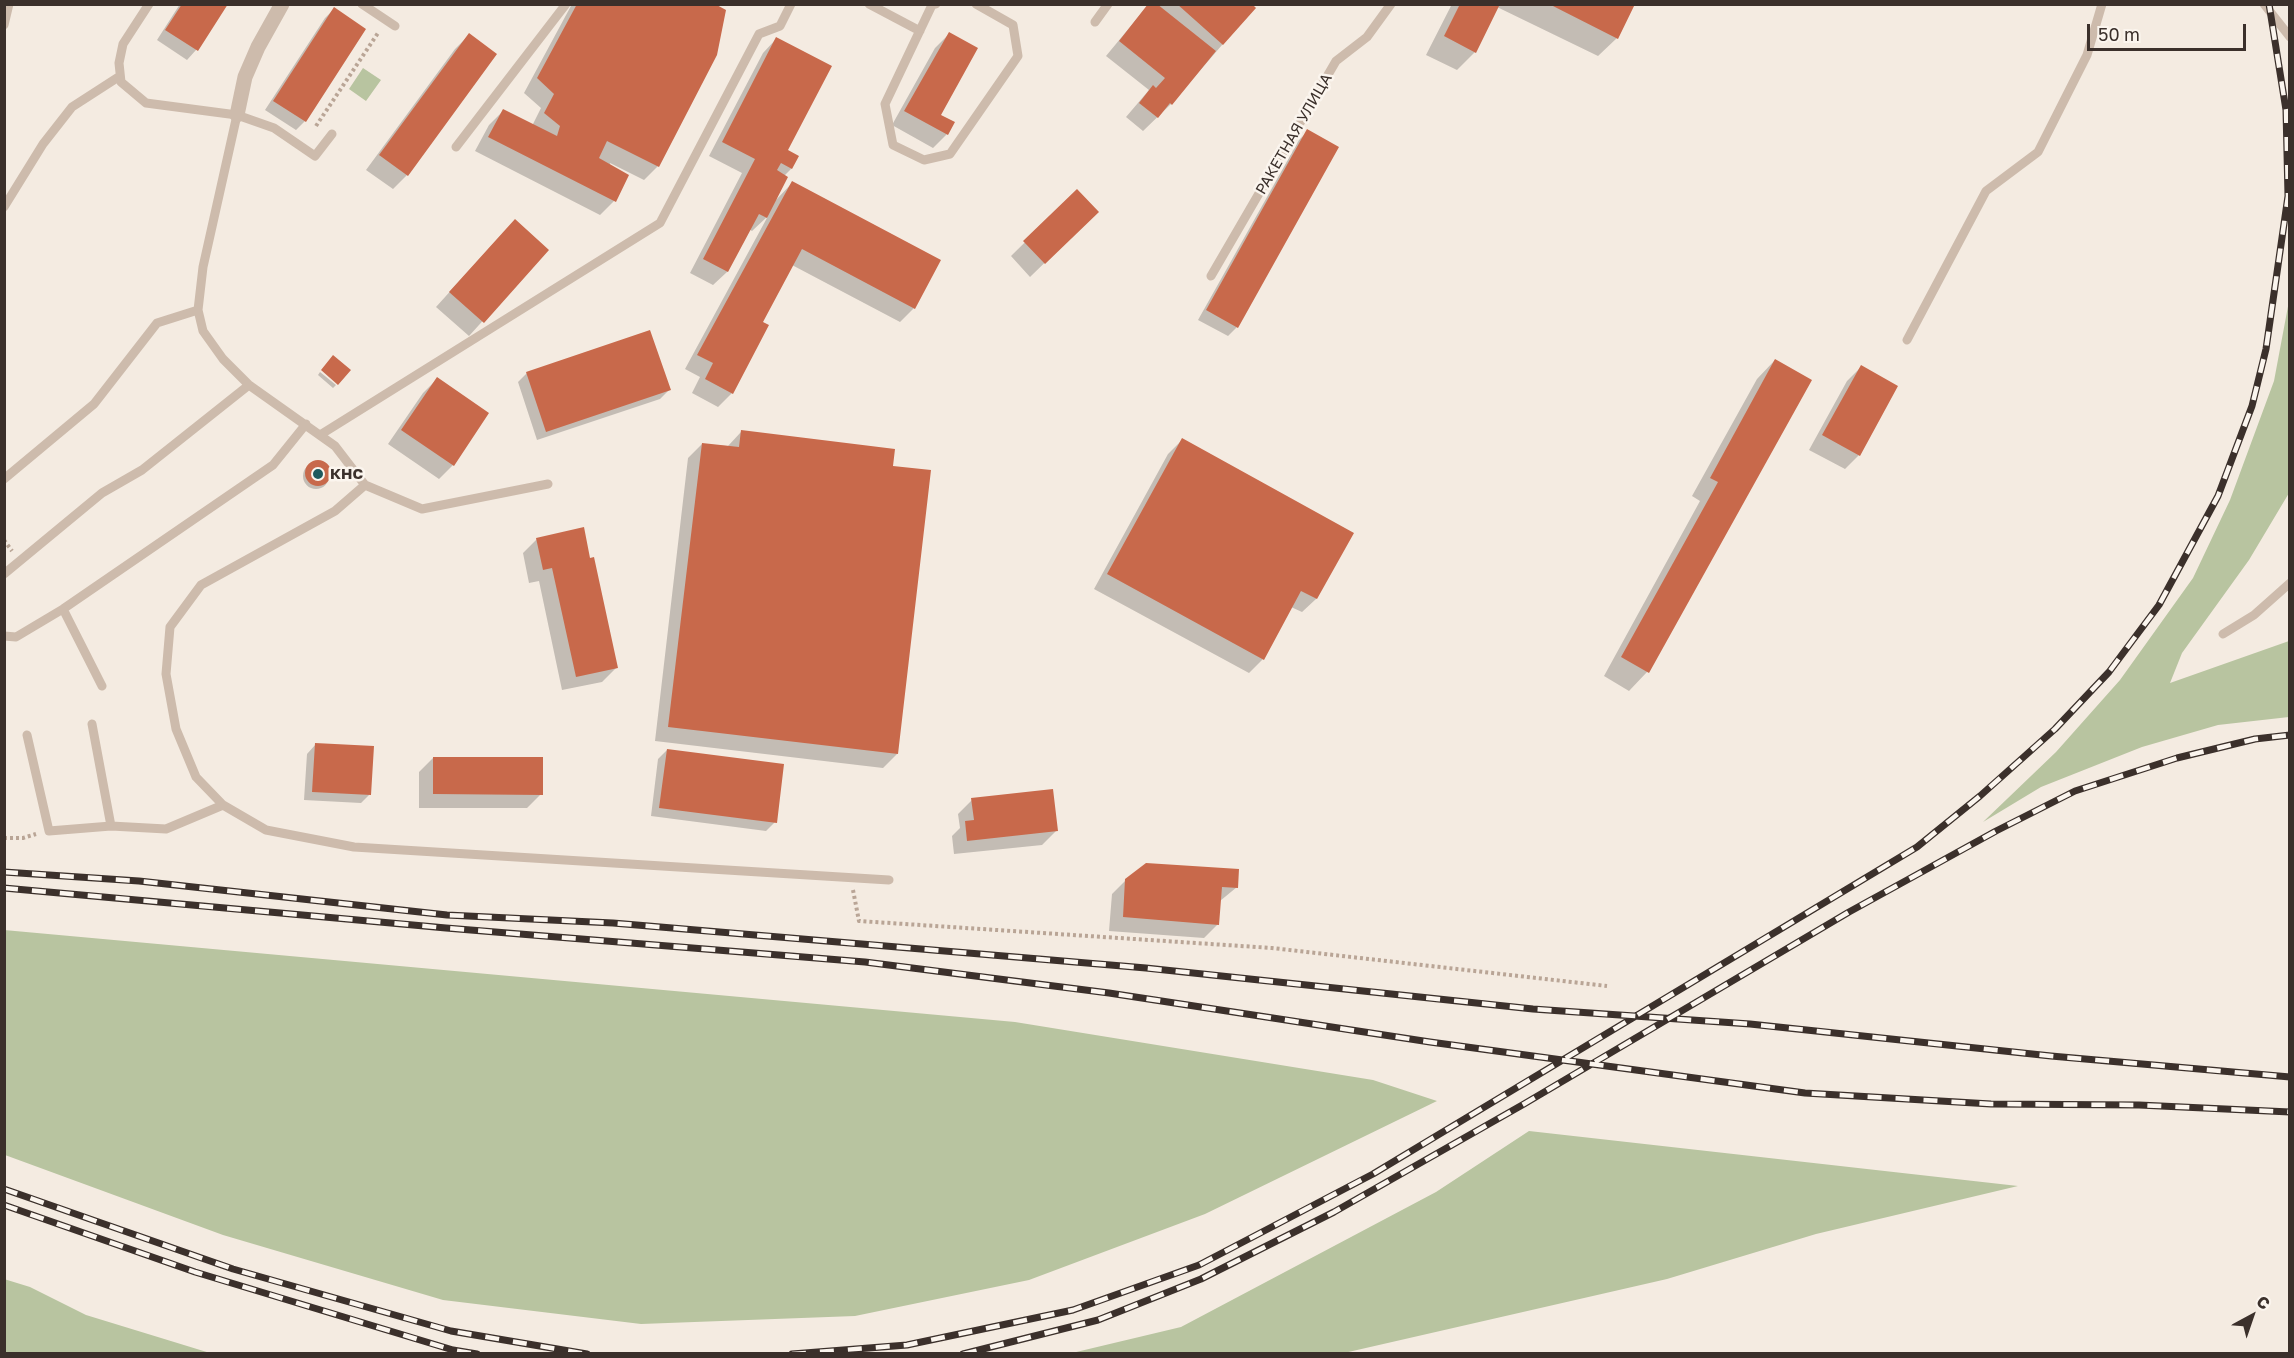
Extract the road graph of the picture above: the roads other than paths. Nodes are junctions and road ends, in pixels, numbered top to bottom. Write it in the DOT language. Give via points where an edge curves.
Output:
graph roads {
  1 [pos="9,4"];
  2 [pos="149,4"];
  3 [pos="282,4"];
  4 [pos="362,4"];
  5 [pos="566,4"];
  6 [pos="791,4"];
  7 [pos="869,4"];
  8 [pos="936,4"];
  9 [pos="976,4"];
  10 [pos="1108,4"];
  11 [pos="1391,4"];
  12 [pos="2102,4"];
  13 [pos="2264,4"];
  14 [pos="1095,22"];
  15 [pos="4,25"];
  16 [pos="395,26"];
  17 [pos="920,31"];
  18 [pos="2289,37"];
  19 [pos="120,76"];
  20 [pos="237,116"];
  21 [pos="332,134"];
  22 [pos="456,147"];
  23 [pos="4,207"];
  24 [pos="1211,276"];
  25 [pos="198,310"];
  26 [pos="1907,340"];
  27 [pos="249,385"];
  28 [pos="306,424"];
  29 [pos="320,435"];
  30 [pos="4,478"];
  31 [pos="548,484"];
  32 [pos="365,485"];
  33 [pos="4,574"];
  34 [pos="2289,583"];
  35 [pos="63,609"];
  36 [pos="2223,634"];
  37 [pos="4,636"];
  38 [pos="102,686"];
  39 [pos="92,724"];
  40 [pos="27,735"];
  41 [pos="223,805"];
  42 [pos="111,826"];
  43 [pos="889,880"];
  1 -- 15 [label="lane"];
  2 -- 19 [label="lane" via="123,44"];
  3 -- 20 [label="street" via="245,77"];
  4 -- 16 [label="lane"];
  5 -- 22 [label="lane"];
  6 -- 29 [label="lane" via="780,26 759,34 660,223"];
  7 -- 17 [label="lane"];
  8 -- 17 [label="lane"];
  9 -- 17 [label="lane" via="1013,25 1018,56 950,154 924,160 893,145 885,104"];
  10 -- 14 [label="lane"];
  11 -- 24 [label="lane, РАКЕТНАЯ УЛИЦА" via="1367,37 1336,61"];
  12 -- 26 [label="lane" via="2087,55 2038,152 1986,191"];
  13 -- 18 [label="lane"];
  19 -- 20 [label="lane" via="121,82 146,103"];
  19 -- 23 [label="lane" via="72,107 43,144"];
  20 -- 21 [label="lane" via="274,128 315,156"];
  20 -- 25 [label="lane"];
  25 -- 27 [label="lane" via="203,331"];
  25 -- 30 [label="lane" via="157,322 94,404"];
  27 -- 28 [label="lane"];
  27 -- 33 [label="lane" via="142,470 102,493"];
  28 -- 29 [label="lane"];
  28 -- 35 [label="lane" via="273,465"];
  29 -- 32 [label="lane" via="335,446"];
  31 -- 32 [label="lane" via="422,509"];
  32 -- 41 [label="lane" via="335,512 201,585 170,627 166,674 176,729 196,777"];
  34 -- 36 [label="lane" via="2254,615"];
  35 -- 37 [label="lane" via="16,637"];
  35 -- 38 [label="lane"];
  39 -- 42 [label="lane"];
  40 -- 42 [label="lane" via="49,831"];
  41 -- 42 [label="lane" via="166,829"];
  41 -- 43 [label="lane" via="267,830 354,847"];
}
